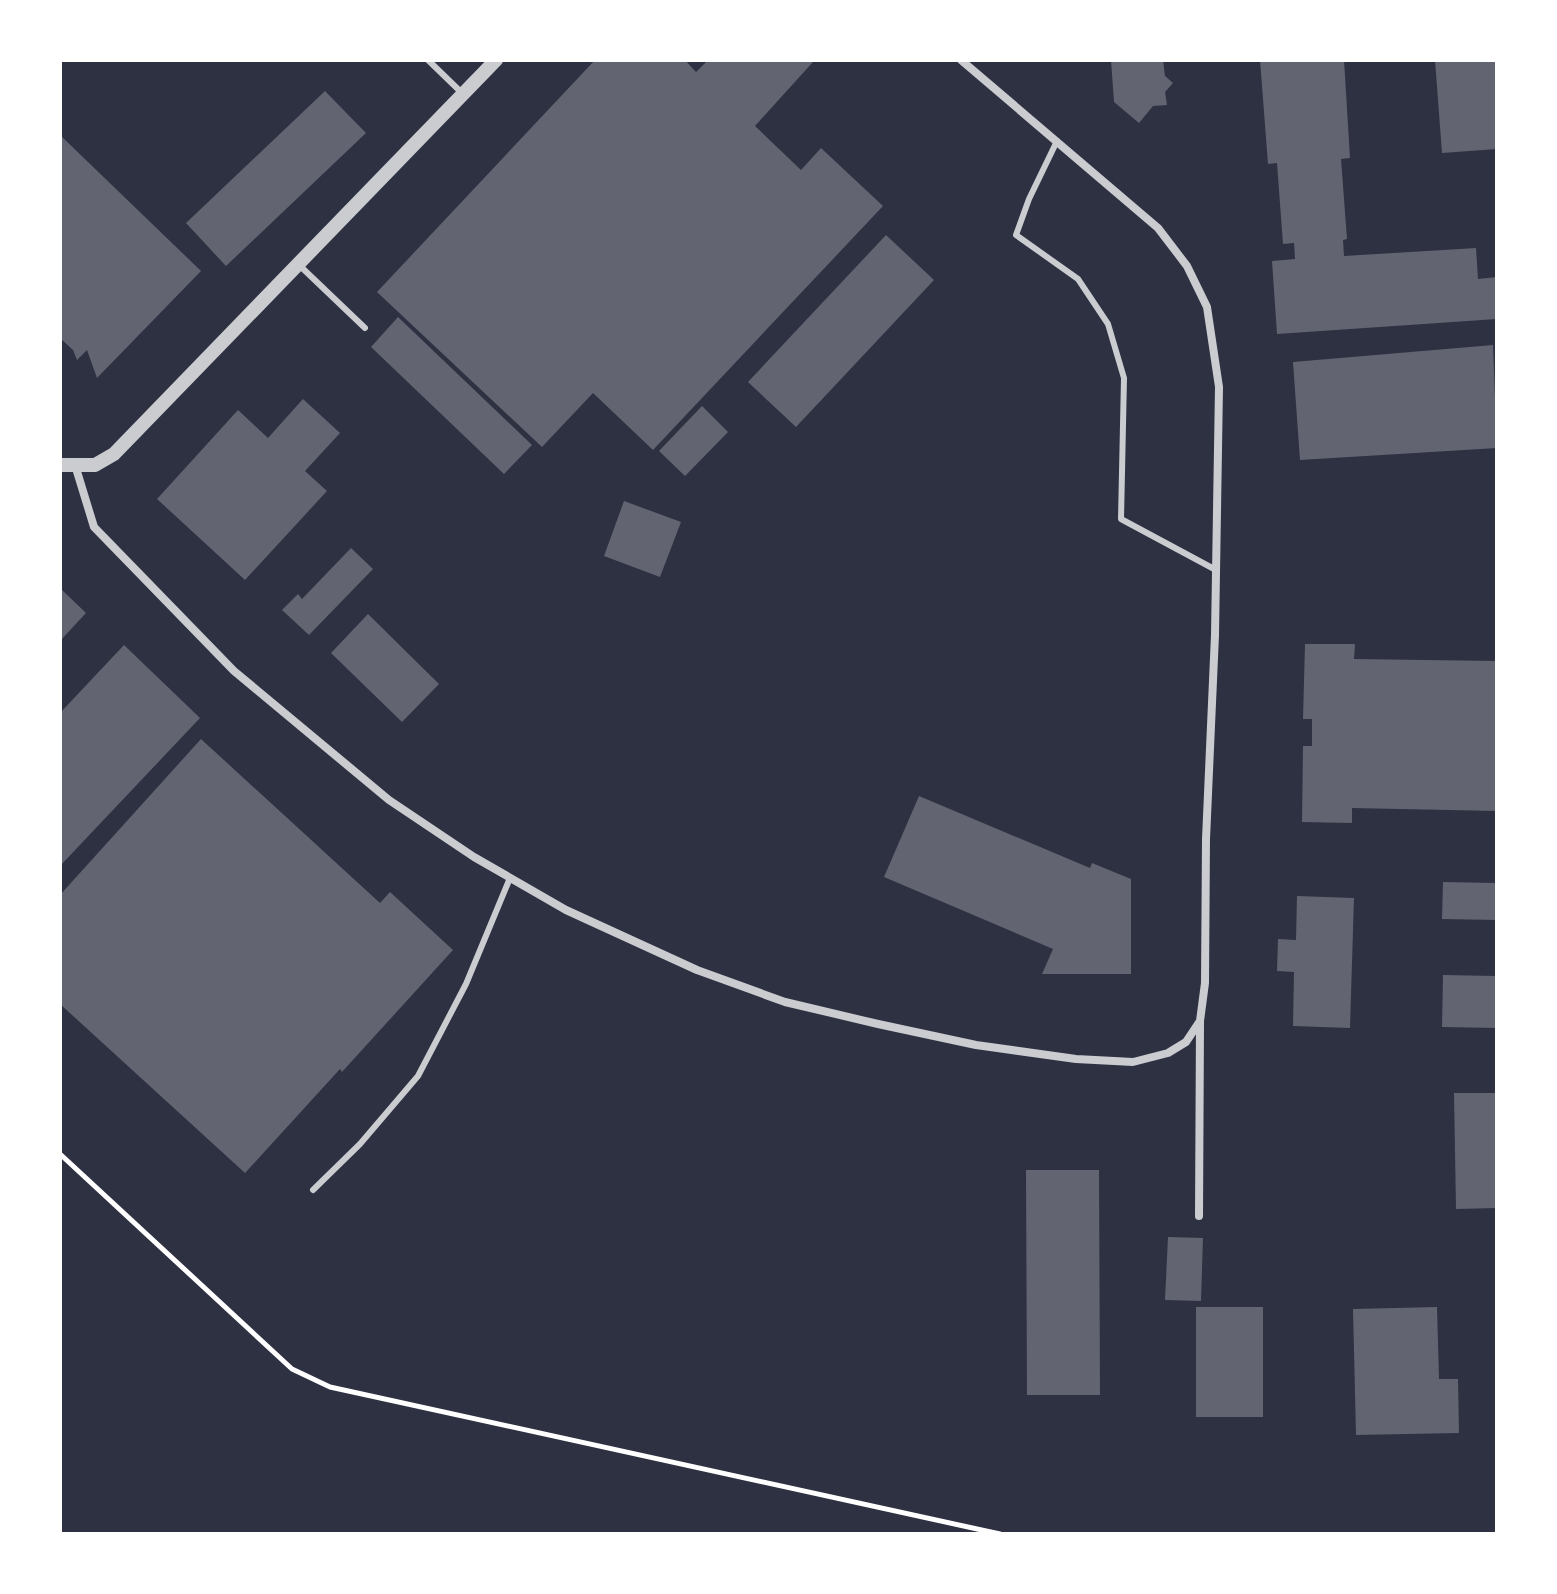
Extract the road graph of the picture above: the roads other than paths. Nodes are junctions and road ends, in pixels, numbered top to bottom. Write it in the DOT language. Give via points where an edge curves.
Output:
graph roads {
  1 [pos="428,60"];
  2 [pos="496,60"];
  3 [pos="961,60"];
  4 [pos="463,94"];
  5 [pos="1057,141"];
  6 [pos="298,264"];
  7 [pos="365,328"];
  8 [pos="68,465"];
  9 [pos="1216,570"];
  10 [pos="510,878"];
  11 [pos="1200,1021"];
  12 [pos="313,1190"];
  13 [pos="1199,1216"];
  1 -- 4 [label="lane"];
  2 -- 4 [label="street"];
  3 -- 5 [label="street"];
  4 -- 6 [label="street"];
  5 -- 9 [label="street" via="1158,228 1187,266 1207,307 1219,387"];
  5 -- 9 [label="lane" via="1016,235 1078,279 1108,324 1124,378 1121,519"];
  6 -- 7 [label="lane"];
  6 -- 8 [label="street" via="114,454 95,465"];
  8 -- 10 [label="street" via="94,527 234,671 389,800"];
  9 -- 11 [label="street"];
  10 -- 11 [label="street" via="697,970 785,1002 976,1045 1133,1062 1186,1042"];
  10 -- 12 [label="lane" via="466,984 418,1076"];
  11 -- 13 [label="street"];
}
